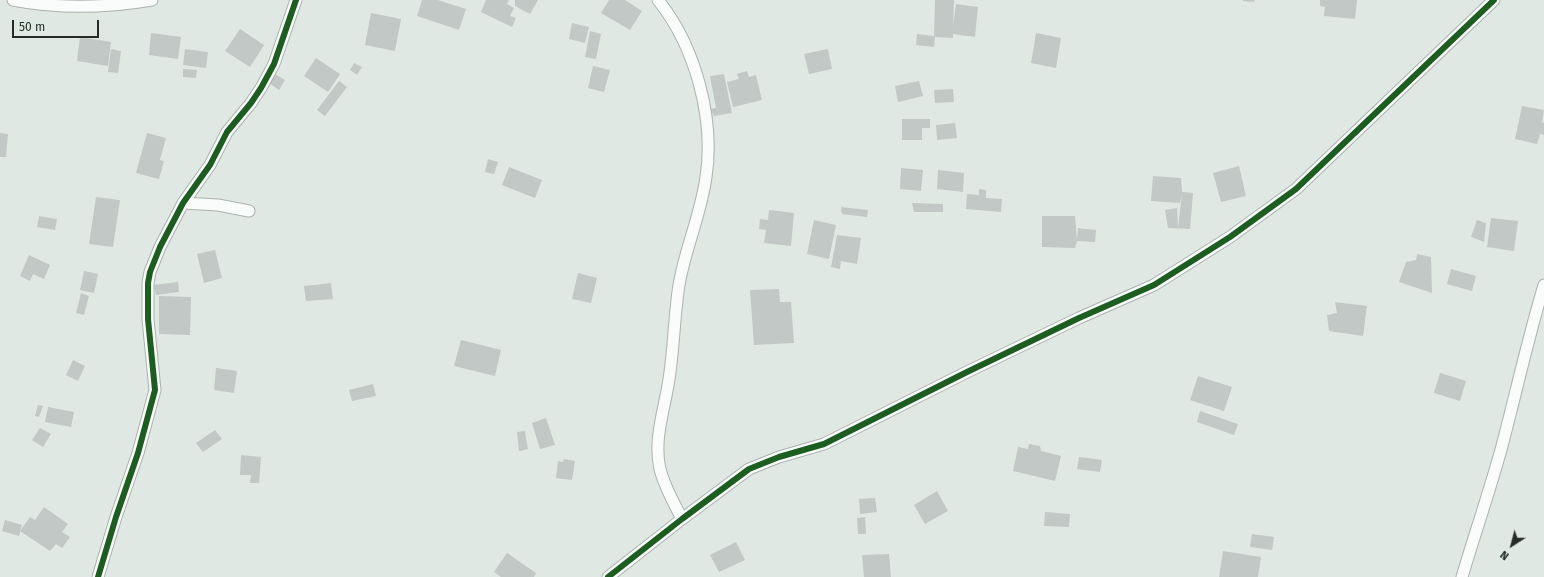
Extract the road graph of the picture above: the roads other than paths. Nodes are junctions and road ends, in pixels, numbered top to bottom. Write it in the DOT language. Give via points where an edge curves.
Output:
graph roads {
  1 [pos="13,0"];
  2 [pos="152,0"];
  3 [pos="296,0"];
  4 [pos="658,0"];
  5 [pos="1494,0"];
  6 [pos="183,203"];
  7 [pos="249,211"];
  8 [pos="1544,285"];
  9 [pos="682,519"];
  10 [pos="98,577"];
  11 [pos="608,577"];
  12 [pos="1462,577"];
  1 -- 2 [label="street" via="79,7 122,5"];
  3 -- 6 [label="street" via="274,64 261,88 227,132 210,165"];
  4 -- 9 [label="street" via="683,38 694,65 705,110 707,133 707,176 679,286 671,368 658,448 660,469"];
  5 -- 9 [label="street" via="1296,189 1230,237 1154,285 1079,318 824,444 749,469"];
  6 -- 7 [label="street" via="218,205"];
  6 -- 10 [label="street" via="160,247 148,282 149,342 154,390 138,454"];
  8 -- 12 [label="street" via="1487,498"];
  9 -- 11 [label="street"];
}
